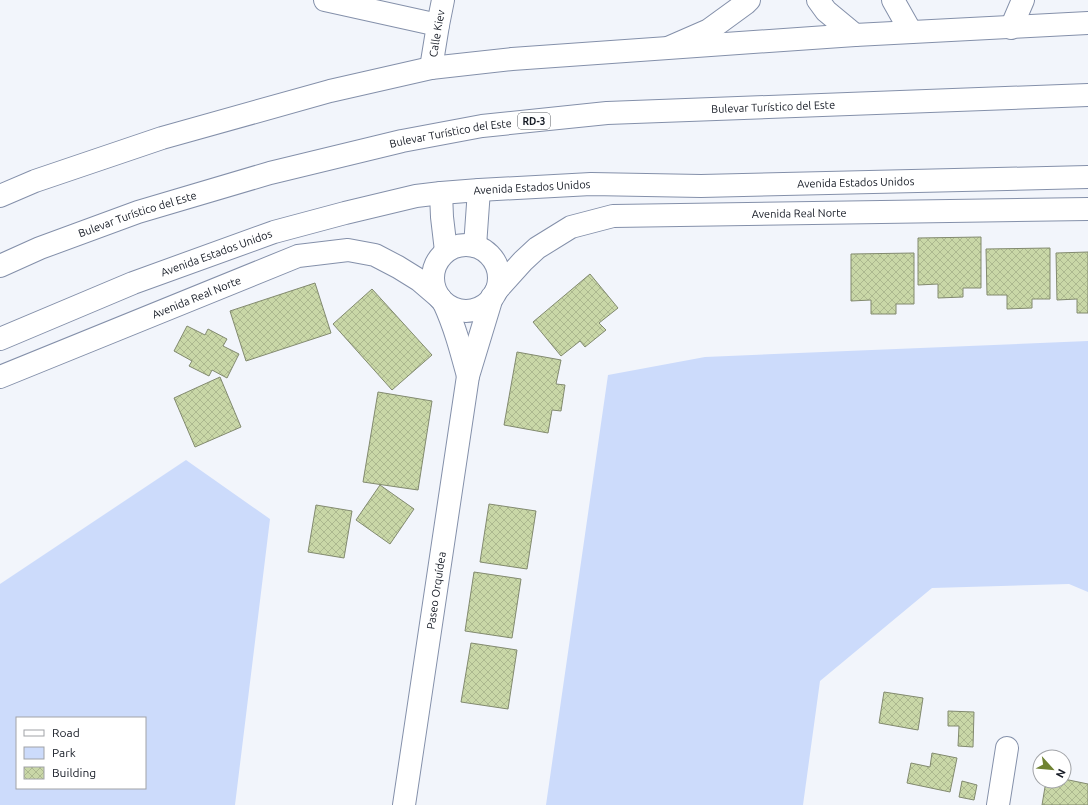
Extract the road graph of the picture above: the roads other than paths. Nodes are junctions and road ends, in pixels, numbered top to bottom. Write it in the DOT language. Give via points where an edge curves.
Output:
graph roads {
  1 [pos="325,0"];
  2 [pos="443,0"];
  3 [pos="749,0"];
  4 [pos="818,0"];
  5 [pos="893,0"];
  6 [pos="1023,0"];
  7 [pos="1088,23"];
  8 [pos="438,25"];
  9 [pos="1011,28"];
  10 [pos="911,32"];
  11 [pos="855,35"];
  12 [pos="668,48"];
  13 [pos="431,68"];
  14 [pos="1088,95"];
  15 [pos="1088,177"];
  16 [pos="479,190"];
  17 [pos="441,192"];
  18 [pos="0,196"];
  19 [pos="1088,210"];
  20 [pos="475,246"];
  21 [pos="492,258"];
  22 [pos="440,259"];
  23 [pos="523,261"];
  24 [pos="0,266"];
  25 [pos="398,267"];
  26 [pos="494,294"];
  27 [pos="442,300"];
  28 [pos="0,339"];
  29 [pos="468,376"];
  30 [pos="0,377"];
  31 [pos="1008,748"];
  32 [pos="404,805"];
  33 [pos="998,805"];
  1 -- 8 [label="main road"];
  2 -- 8 [label="main road, Calle Kiev"];
  3 -- 12 [label="main road" via="709,30"];
  4 -- 11 [label="main road" via="826,11"];
  5 -- 10 [label="main road"];
  6 -- 9 [label="main road"];
  7 -- 9 [label="main road"];
  8 -- 13 [label="main road, Calle Kiev"];
  9 -- 10 [label="main road"];
  10 -- 11 [label="main road"];
  11 -- 12 [label="main road"];
  12 -- 13 [label="main road" via="512,59"];
  13 -- 18 [label="main road" via="330,92 162,138 35,181"];
  14 -- 24 [label="main road, Bulevar Turístico del Este / RD-3" via="607,113 482,126 402,141 270,173 138,212 40,248"];
  15 -- 16 [label="main road, Avenida Estados Unidos" via="701,186 591,184"];
  16 -- 17 [label="main road, Avenida Estados Unidos"];
  16 -- 20 [label="main road"];
  17 -- 22 [label="main road"];
  17 -- 28 [label="main road, Avenida Estados Unidos" via="274,232 133,283"];
  19 -- 23 [label="main road, Avenida Real Norte" via="613,216 571,227 537,248"];
  20 -- 21 [label="main road"];
  20 -- 22 [label="main road" via="455,246"];
  21 -- 23 [label="main road" via="507,262"];
  21 -- 26 [label="main road" via="498,280"];
  22 -- 25 [label="main road, Avenida Real Norte" via="416,270"];
  22 -- 27 [label="main road" via="433,280 436,292"];
  23 -- 26 [label="main road, Avenida Real Norte"];
  25 -- 27 [label="main road, Avenida Real Norte" via="419,280"];
  25 -- 30 [label="main road, Avenida Real Norte" via="374,255 348,250 298,256"];
  26 -- 27 [label="main road" via="482,306 473,310 453,308"];
  26 -- 29 [label="main road"];
  27 -- 29 [label="main road" via="460,343"];
  29 -- 32 [label="main road, Paseo Orquídea"];
  31 -- 33 [label="main road"];
}
